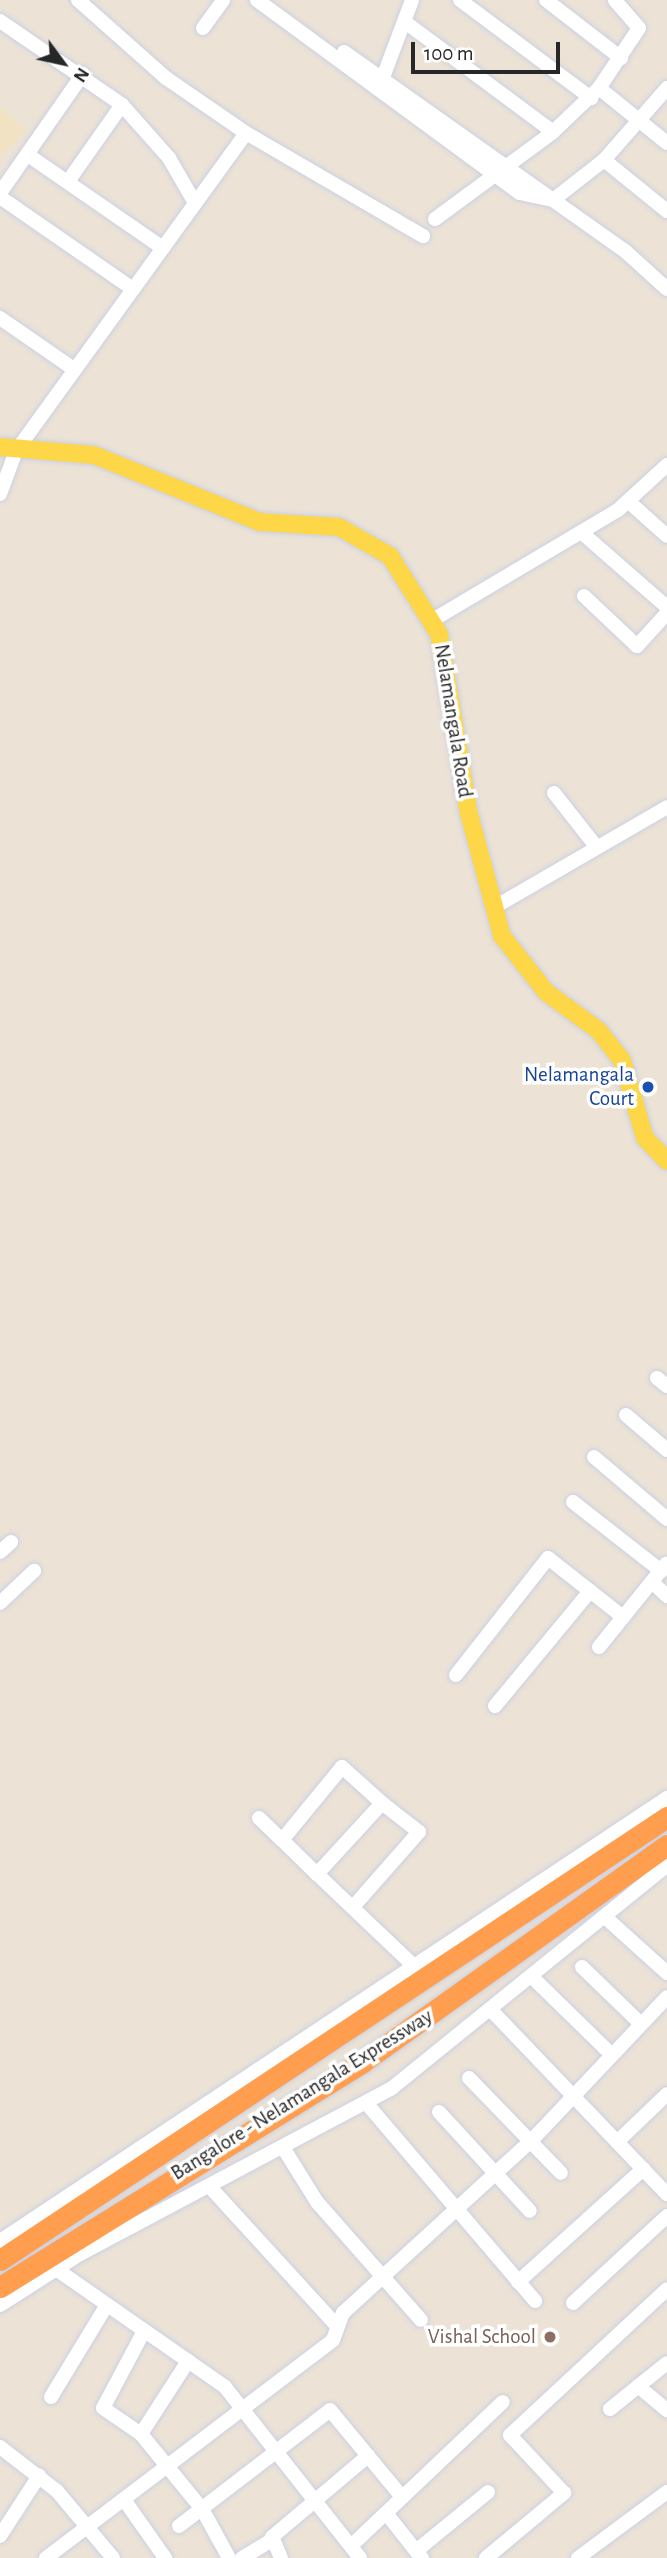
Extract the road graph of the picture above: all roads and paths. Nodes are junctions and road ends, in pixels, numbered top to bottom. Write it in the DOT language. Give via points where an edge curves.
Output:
graph roads {
  1 [pos="78,0"];
  2 [pos="223,0"];
  3 [pos="257,0"];
  4 [pos="272,0"];
  5 [pos="412,0"];
  6 [pos="460,0"];
  7 [pos="546,0"];
  8 [pos="615,0"];
  9 [pos="0,21"];
  10 [pos="405,22"];
  11 [pos="203,28"];
  12 [pos="621,58"];
  13 [pos="83,75"];
  14 [pos="382,80"];
  15 [pos="667,88"];
  16 [pos="595,93"];
  17 [pos="122,105"];
  18 [pos="642,122"];
  19 [pos="553,132"];
  20 [pos="246,133"];
  21 [pos="667,143"];
  22 [pos="28,155"];
  23 [pos="604,160"];
  24 [pos="499,171"];
  25 [pos="69,180"];
  26 [pos="0,195"];
  27 [pos="553,200"];
  28 [pos="195,203"];
  29 [pos="667,211"];
  30 [pos="435,219"];
  31 [pos="423,236"];
  32 [pos="163,248"];
  33 [pos="133,289"];
  34 [pos="667,289"];
  35 [pos="0,318"];
  36 [pos="75,370"];
  37 [pos="8,449"];
  38 [pos="666,468"];
  39 [pos="0,494"];
  40 [pos="628,501"];
  41 [pos="581,532"];
  42 [pos="667,536"];
  43 [pos="584,596"];
  44 [pos="667,607"];
  45 [pos="667,614"];
  46 [pos="431,621"];
  47 [pos="554,793"];
  48 [pos="667,807"];
  49 [pos="595,845"];
  50 [pos="493,908"];
  51 [pos="667,1161"];
  52 [pos="626,1415"];
  53 [pos="667,1450"];
  54 [pos="594,1457"];
  55 [pos="573,1502"];
  56 [pos="667,1519"];
  57 [pos="11,1542"];
  58 [pos="0,1552"];
  59 [pos="34,1571"];
  60 [pos="660,1572"];
  61 [pos="590,1591"];
  62 [pos="667,1596"];
  63 [pos="0,1603"];
  64 [pos="623,1617"];
  65 [pos="599,1647"];
  66 [pos="456,1675"];
  67 [pos="495,1706"];
  68 [pos="667,1798"];
  69 [pos="382,1804"];
  70 [pos="667,1817"];
  71 [pos="259,1818"];
  72 [pos="282,1840"];
  73 [pos="667,1845"];
  74 [pos="667,1865"];
  75 [pos="317,1874"];
  76 [pos="353,1907"];
  77 [pos="605,1917"];
  78 [pos="665,1966"];
  79 [pos="582,1967"];
  80 [pos="416,1968"];
  81 [pos="531,1976"];
  82 [pos="667,1997"];
  83 [pos="491,2010"];
  84 [pos="641,2024"];
  85 [pos="612,2055"];
  86 [pos="469,2078"];
  87 [pos="667,2094"];
  88 [pos="575,2098"];
  89 [pos="367,2105"];
  90 [pos="439,2112"];
  91 [pos="531,2141"];
  92 [pos="617,2142"];
  93 [pos="284,2149"];
  94 [pos="643,2169"];
  95 [pos="498,2171"];
  96 [pos="561,2173"];
  97 [pos="210,2187"];
  98 [pos="667,2194"];
  99 [pos="457,2206"];
  100 [pos="530,2211"];
  101 [pos="667,2216"];
  102 [pos="0,2241"];
  103 [pos="0,2260"];
  104 [pos="56,2269"];
  105 [pos="383,2277"];
  106 [pos="519,2282"];
  107 [pos="0,2287"];
  108 [pos="667,2289"];
  109 [pos="535,2301"];
  110 [pos="573,2303"];
  111 [pos="0,2305"];
  112 [pos="107,2305"];
  113 [pos="421,2319"];
  114 [pos="337,2326"];
  115 [pos="144,2331"];
  116 [pos="188,2361"];
  117 [pos="667,2363"];
  118 [pos="638,2386"];
  119 [pos="51,2397"];
  120 [pos="503,2402"];
  121 [pos="610,2409"];
  122 [pos="667,2410"];
  123 [pos="243,2411"];
  124 [pos="141,2434"];
  125 [pos="0,2447"];
  126 [pos="274,2450"];
  127 [pos="368,2456"];
  128 [pos="170,2470"];
  129 [pos="38,2476"];
  130 [pos="488,2492"];
  131 [pos="667,2492"];
  132 [pos="402,2497"];
  133 [pos="125,2501"];
  134 [pos="316,2503"];
  135 [pos="202,2509"];
  136 [pos="386,2513"];
  137 [pos="179,2526"];
  138 [pos="90,2528"];
  139 [pos="0,2536"];
  140 [pos="270,2541"];
  141 [pos="355,2552"];
  142 [pos="419,2555"];
  143 [pos="46,2558"];
  144 [pos="113,2558"];
  145 [pos="165,2558"];
  146 [pos="229,2558"];
  147 [pos="242,2558"];
  148 [pos="281,2558"];
  149 [pos="486,2558"];
  150 [pos="578,2558"];
  1 -- 20 [label="street" via="166,78"];
  2 -- 11 [label="street"];
  3 -- 24 [label="street"];
  4 -- 14 [label="street"];
  5 -- 10 [label="street"];
  6 -- 16 [label="street"];
  7 -- 12 [label="street"];
  8 -- 12 [label="street" via="639,28"];
  9 -- 13 [label="street"];
  10 -- 14 [label="street"];
  10 -- 19 [label="street"];
  12 -- 16 [label="street"];
  13 -- 17 [label="street"];
  13 -- 22 [label="street"];
  14 -- 24 [label="street"];
  15 -- 18 [label="street"];
  16 -- 18 [label="street"];
  16 -- 19 [label="street"];
  17 -- 25 [label="street"];
  17 -- 28 [label="street" via="169,158"];
  18 -- 21 [label="street"];
  18 -- 23 [label="street"];
  19 -- 24 [label="street"];
  20 -- 28 [label="street"];
  20 -- 31 [label="street"];
  22 -- 25 [label="street"];
  22 -- 26 [label="street"];
  23 -- 27 [label="street"];
  23 -- 29 [label="street"];
  24 -- 27 [label="street"];
  24 -- 30 [label="street"];
  25 -- 32 [label="street"];
  26 -- 33 [label="street"];
  27 -- 34 [label="street"];
  28 -- 32 [label="street"];
  32 -- 33 [label="street"];
  33 -- 36 [label="street"];
  35 -- 36 [label="street"];
  36 -- 37 [label="street"];
  37 -- 39 [label="street"];
  37 -- 46 [label="main road, Nelamangala Road" via="93,455 260,522 339,527 390,556"];
  38 -- 40 [label="street"];
  40 -- 41 [label="street"];
  40 -- 42 [label="street"];
  41 -- 44 [label="street"];
  41 -- 46 [label="street"];
  43 -- 45 [label="street" via="637,646"];
  46 -- 50 [label="main road, Nelamangala Road" via="439,634 468,810"];
  47 -- 49 [label="street"];
  48 -- 49 [label="street"];
  49 -- 50 [label="street"];
  50 -- 51 [label="main road, Nelamangala Road" via="502,936 546,992 599,1031 622,1060 645,1138"];
  52 -- 53 [label="street"];
  54 -- 56 [label="street"];
  55 -- 60 [label="street"];
  57 -- 58 [label="street"];
  59 -- 63 [label="street"];
  60 -- 62 [label="street"];
  60 -- 64 [label="street"];
  61 -- 64 [label="street"];
  61 -- 66 [label="street" via="548,1558"];
  61 -- 67 [label="street"];
  64 -- 65 [label="street"];
  68 -- 80 [label="street"];
  69 -- 72 [label="street" via="342,1767"];
  69 -- 75 [label="street"];
  69 -- 76 [label="street" via="419,1832"];
  70 -- 103 [label="highway, Bangalore - Nelamangala Expressway"];
  71 -- 72 [label="street"];
  72 -- 75 [label="street"];
  73 -- 107 [label="highway, Bangalore - Nelamangala Expressway" via="364,2061"];
  74 -- 77 [label="street"];
  75 -- 76 [label="street"];
  76 -- 80 [label="street"];
  77 -- 78 [label="street"];
  77 -- 81 [label="street"];
  79 -- 84 [label="street"];
  80 -- 102 [label="street"];
  81 -- 83 [label="street"];
  81 -- 85 [label="street"];
  82 -- 84 [label="street"];
  83 -- 88 [label="street"];
  83 -- 89 [label="street"];
  84 -- 85 [label="street"];
  85 -- 88 [label="street"];
  86 -- 91 [label="street"];
  87 -- 92 [label="street"];
  88 -- 91 [label="street"];
  88 -- 92 [label="street"];
  89 -- 93 [label="street"];
  89 -- 99 [label="street"];
  90 -- 95 [label="street"];
  91 -- 95 [label="street"];
  91 -- 96 [label="street"];
  92 -- 94 [label="street"];
  93 -- 97 [label="street"];
  93 -- 105 [label="street" via="317,2202"];
  94 -- 98 [label="street"];
  94 -- 106 [label="street"];
  95 -- 99 [label="street"];
  95 -- 100 [label="street"];
  97 -- 104 [label="street"];
  97 -- 114 [label="street"];
  99 -- 105 [label="street"];
  99 -- 106 [label="street"];
  101 -- 110 [label="street"];
  104 -- 111 [label="street"];
  104 -- 112 [label="street"];
  105 -- 113 [label="street"];
  105 -- 114 [label="street" via="343,2313"];
  106 -- 109 [label="street"];
  108 -- 149 [label="street" via="510,2435 564,2493"];
  112 -- 115 [label="street"];
  112 -- 119 [label="street"];
  114 -- 123 [label="street" via="333,2340"];
  115 -- 116 [label="street"];
  115 -- 124 [label="street" via="102,2405"];
  116 -- 123 [label="street" via="225,2387"];
  116 -- 124 [label="street"];
  117 -- 118 [label="street"];
  118 -- 121 [label="street"];
  118 -- 122 [label="street"];
  120 -- 132 [label="street"];
  123 -- 126 [label="street"];
  123 -- 128 [label="street"];
  124 -- 128 [label="street"];
  125 -- 129 [label="street"];
  126 -- 127 [label="street" via="330,2410"];
  126 -- 134 [label="street"];
  126 -- 135 [label="street"];
  127 -- 132 [label="street"];
  127 -- 134 [label="street"];
  128 -- 133 [label="street"];
  128 -- 135 [label="street"];
  129 -- 138 [label="street"];
  129 -- 139 [label="street"];
  130 -- 142 [label="street"];
  131 -- 150 [label="street"];
  132 -- 136 [label="street"];
  133 -- 138 [label="street"];
  133 -- 145 [label="street"];
  134 -- 140 [label="street"];
  134 -- 141 [label="street"];
  135 -- 137 [label="street"];
  135 -- 146 [label="street"];
  136 -- 141 [label="street"];
  136 -- 142 [label="street"];
  138 -- 143 [label="street"];
  138 -- 144 [label="street"];
  140 -- 147 [label="street"];
  140 -- 148 [label="street"];
}
